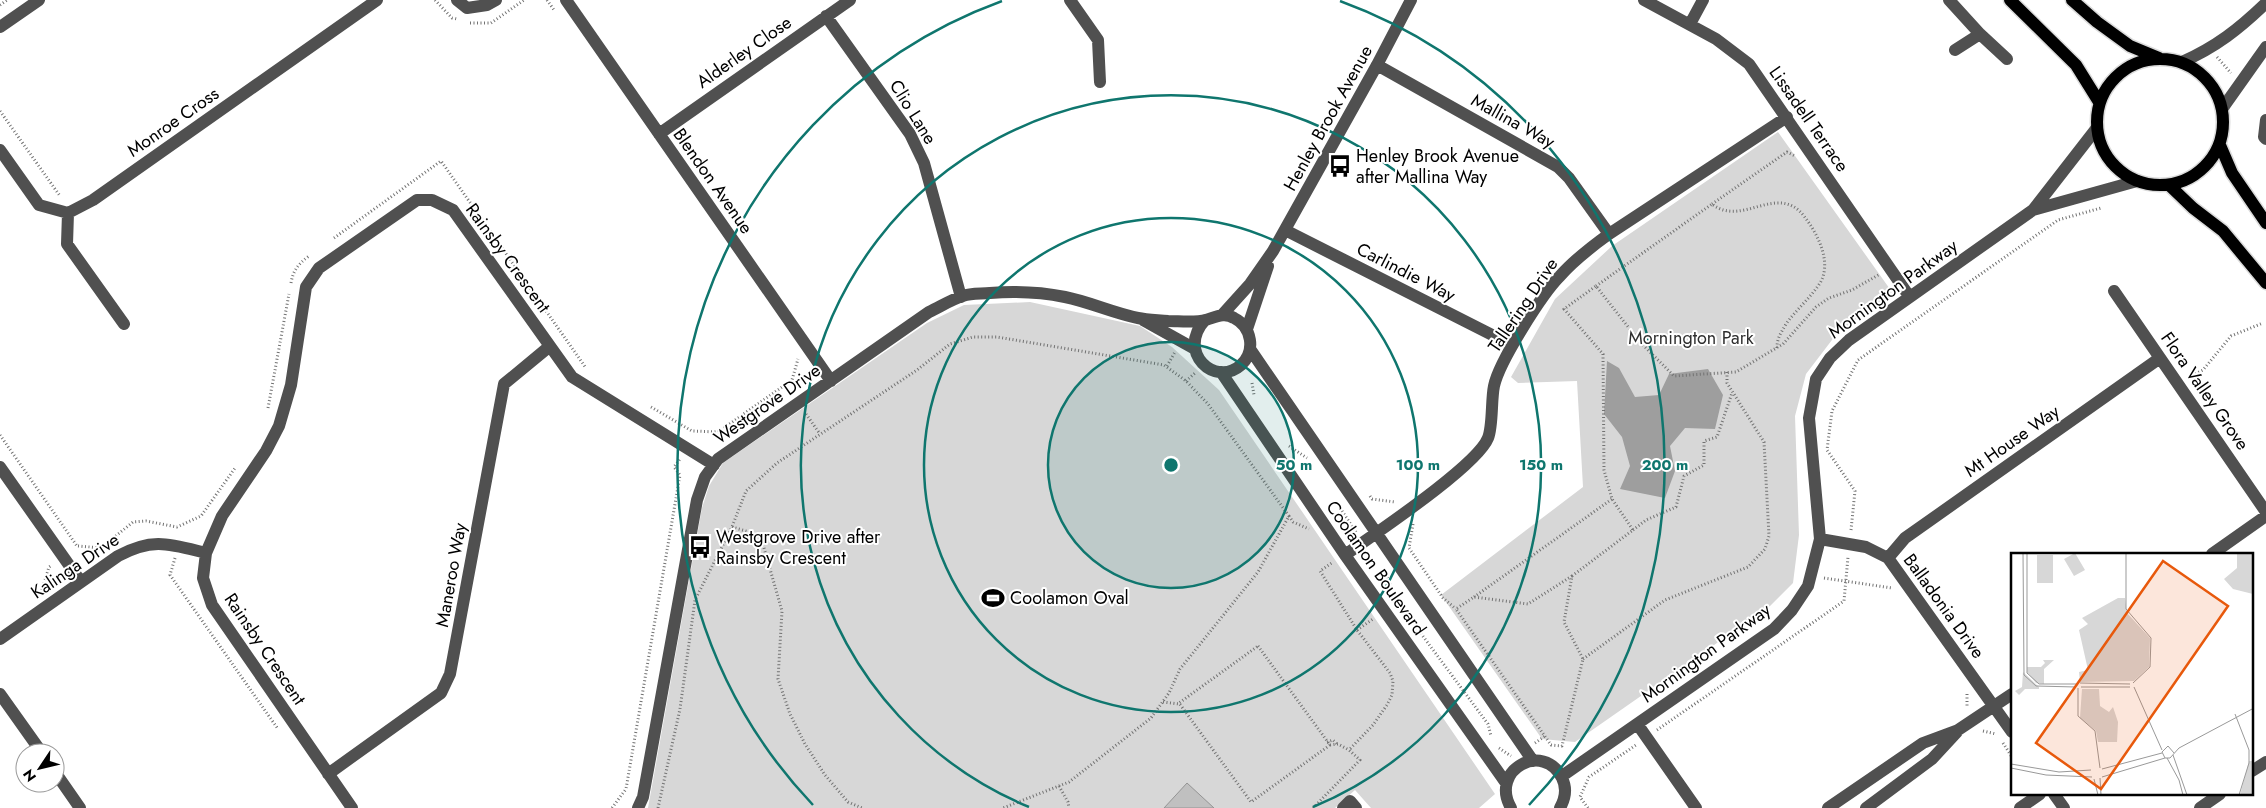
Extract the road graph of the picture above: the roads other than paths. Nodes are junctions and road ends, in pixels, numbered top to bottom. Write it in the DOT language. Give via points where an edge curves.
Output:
graph roads {
  1 [pos="39,0"];
  2 [pos="377,0"];
  3 [pos="457,0"];
  4 [pos="496,0"];
  5 [pos="566,0"];
  6 [pos="850,0"];
  7 [pos="1070,0"];
  8 [pos="1411,0"];
  9 [pos="1644,0"];
  10 [pos="1702,0"];
  11 [pos="1948,0"];
  12 [pos="2010,0"];
  13 [pos="2072,0"];
  14 [pos="2266,4"];
  15 [pos="826,16"];
  16 [pos="1690,24"];
  17 [pos="0,27"];
  18 [pos="1980,34"];
  19 [pos="2266,47"];
  20 [pos="1955,50"];
  21 [pos="2159,58"];
  22 [pos="2007,59"];
  23 [pos="2182,62"];
  24 [pos="1378,66"];
  25 [pos="1100,82"];
  26 [pos="2099,102"];
  27 [pos="2222,109"];
  28 [pos="1787,117"];
  29 [pos="2266,120"];
  30 [pos="2096,129"];
  31 [pos="659,134"];
  32 [pos="2266,139"];
  33 [pos="2220,145"];
  34 [pos="0,150"];
  35 [pos="2137,182"];
  36 [pos="2169,185"];
  37 [pos="2033,210"];
  38 [pos="68,213"];
  39 [pos="2266,223"];
  40 [pos="1285,230"];
  41 [pos="1609,234"];
  42 [pos="1273,251"];
  43 [pos="2266,283"];
  44 [pos="2114,291"];
  45 [pos="1909,296"];
  46 [pos="960,297"];
  47 [pos="1222,315"];
  48 [pos="1139,318"];
  49 [pos="1205,320"];
  50 [pos="124,324"];
  51 [pos="1247,329"];
  52 [pos="1512,345"];
  53 [pos="550,346"];
  54 [pos="1194,349"];
  55 [pos="1250,349"];
  56 [pos="2160,358"];
  57 [pos="1221,372"];
  58 [pos="830,381"];
  59 [pos="714,465"];
  60 [pos="0,467"];
  61 [pos="2266,512"];
  62 [pos="2266,516"];
  63 [pos="1377,532"];
  64 [pos="1820,539"];
  65 [pos="206,553"];
  66 [pos="2213,553"];
  67 [pos="1345,555"];
  68 [pos="1888,558"];
  69 [pos="81,582"];
  70 [pos="0,639"];
  71 [pos="0,694"];
  72 [pos="2011,695"];
  73 [pos="1994,706"];
  74 [pos="1638,724"];
  75 [pos="1958,730"];
  76 [pos="2011,731"];
  77 [pos="35,743"];
  78 [pos="1533,761"];
  79 [pos="2266,762"];
  80 [pos="2254,770"];
  81 [pos="328,774"];
  82 [pos="1562,776"];
  83 [pos="1506,783"];
  84 [pos="65,786"];
  85 [pos="2037,796"];
  86 [pos="2055,796"];
  87 [pos="2217,796"];
  88 [pos="1565,805"];
  89 [pos="80,808"];
  90 [pos="352,808"];
  91 [pos="638,808"];
  92 [pos="1343,808"];
  93 [pos="1356,808"];
  94 [pos="1511,808"];
  95 [pos="1696,808"];
  96 [pos="1828,808"];
  97 [pos="1866,808"];
  98 [pos="2020,808"];
  99 [pos="2064,808"];
  100 [pos="2200,808"];
  1 -- 17 [label="street"];
  2 -- 38 [label="street, Monroe Cross" via="93,200"];
  3 -- 4 [label="street" via="467,8"];
  5 -- 31 [label="street, Blendon Avenue"];
  6 -- 15 [label="street, Alderley Close"];
  7 -- 25 [label="street" via="1098,40"];
  8 -- 24 [label="street, Henley Brook Avenue"];
  9 -- 16 [label="street, Lissadell Terrace"];
  10 -- 16 [label="street"];
  11 -- 18 [label="street"];
  12 -- 26 [label="main road" via="2076,66"];
  13 -- 21 [label="main road" via="2130,46"];
  14 -- 23 [label="street" via="2237,31"];
  15 -- 31 [label="street, Alderley Close"];
  15 -- 46 [label="street, Clio Lane" via="910,134 924,163"];
  16 -- 28 [label="street, Lissadell Terrace" via="1749,64"];
  18 -- 20 [label="street"];
  18 -- 22 [label="street"];
  19 -- 27 [label="street"];
  21 -- 23 [label="main road"];
  21 -- 26 [label="main road" via="2139,61 2122,70 2108,85"];
  23 -- 27 [label="main road" via="2205,78 2214,89"];
  24 -- 40 [label="street, Henley Brook Avenue"];
  24 -- 41 [label="street, Mallina Way" via="1558,167"];
  26 -- 30 [label="main road"];
  27 -- 33 [label="main road"];
  28 -- 41 [label="street, Tallering Drive"];
  28 -- 45 [label="street, Lissadell Terrace"];
  29 -- 32 [label="street"];
  30 -- 35 [label="main road" via="2109,161"];
  30 -- 37 [label="street, Mornington Parkway"];
  31 -- 58 [label="street, Blendon Avenue"];
  33 -- 36 [label="main road" via="2200,172"];
  33 -- 39 [label="main road" via="2232,173"];
  34 -- 38 [label="street" via="38,204"];
  35 -- 36 [label="main road"];
  35 -- 37 [label="street, Mornington Parkway"];
  36 -- 43 [label="main road" via="2223,231"];
  37 -- 45 [label="street, Mornington Parkway"];
  38 -- 50 [label="street" via="67,244"];
  40 -- 42 [label="street, Henley Brook Avenue"];
  40 -- 52 [label="street, Carlindie Way"];
  41 -- 52 [label="street, Tallering Drive" via="1585,251 1558,278"];
  42 -- 47 [label="street, Henley Brook Avenue" via="1250,284"];
  42 -- 51 [label="street, Henley Brook Avenue"];
  44 -- 56 [label="street, Flora Valley Grove"];
  45 -- 64 [label="street, Mornington Parkway" via="1849,340 1830,358 1816,379 1810,418"];
  46 -- 48 [label="street, Westgrove Drive" via="1017,291 1065,297"];
  46 -- 58 [label="street, Westgrove Drive" via="929,312"];
  47 -- 49 [label="street"];
  47 -- 51 [label="street" via="1232,316"];
  48 -- 49 [label="street, Westgrove Drive"];
  48 -- 54 [label="street, Westgrove Drive"];
  49 -- 54 [label="street" via="1194,338"];
  51 -- 55 [label="street"];
  52 -- 63 [label="street, Tallering Drive" via="1494,384 1488,438 1475,456"];
  53 -- 59 [label="street, Rainsby Crescent" via="572,377"];
  53 -- 65 [label="street, Rainsby Crescent" via="453,210 432,200 417,200 319,268 306,287 291,385 279,426 222,516"];
  53 -- 81 [label="street, Maneroo Way" via="504,384 450,674 441,693"];
  54 -- 57 [label="street" via="1204,365"];
  55 -- 57 [label="street" via="1240,366"];
  55 -- 63 [label="street, Coolamon Boulevard"];
  56 -- 61 [label="street, Flora Valley Grove"];
  56 -- 68 [label="street, Mt House Way" via="1905,538"];
  57 -- 67 [label="street, Coolamon Boulevard"];
  58 -- 59 [label="street, Westgrove Drive" via="718,459"];
  59 -- 91 [label="street, Westgrove Drive" via="705,477 697,500"];
  60 -- 69 [label="street"];
  62 -- 66 [label="street"];
  63 -- 67 [label="street, Tallering Drive"];
  63 -- 78 [label="street, Coolamon Boulevard"];
  64 -- 68 [label="street, Balladonia Drive" via="1866,547"];
  64 -- 74 [label="street, Mornington Parkway" via="1808,586 1774,629"];
  65 -- 69 [label="street, Kalinga Drive" via="166,543 138,546"];
  65 -- 81 [label="street, Rainsby Crescent" via="203,578 212,604"];
  67 -- 83 [label="street, Coolamon Boulevard"];
  68 -- 73 [label="street, Balladonia Drive"];
  69 -- 70 [label="street, Kalinga Drive"];
  71 -- 77 [label="street"];
  72 -- 73 [label="street"];
  73 -- 75 [label="street"];
  73 -- 76 [label="street, Balladonia Drive"];
  74 -- 82 [label="street, Mornington Parkway"];
  74 -- 95 [label="street"];
  75 -- 96 [label="street" via="1923,743"];
  75 -- 97 [label="street" via="1932,759"];
  78 -- 82 [label="street" via="1550,764"];
  78 -- 83 [label="street" via="1518,766"];
  79 -- 80 [label="street"];
  81 -- 90 [label="street, Rainsby Crescent"];
  82 -- 88 [label="street"];
  83 -- 94 [label="street"];
  84 -- 89 [label="street"];
  85 -- 98 [label="street"];
  86 -- 99 [label="street"];
  87 -- 100 [label="street"];
  92 -- 93 [label="street" via="1350,802"];
}
